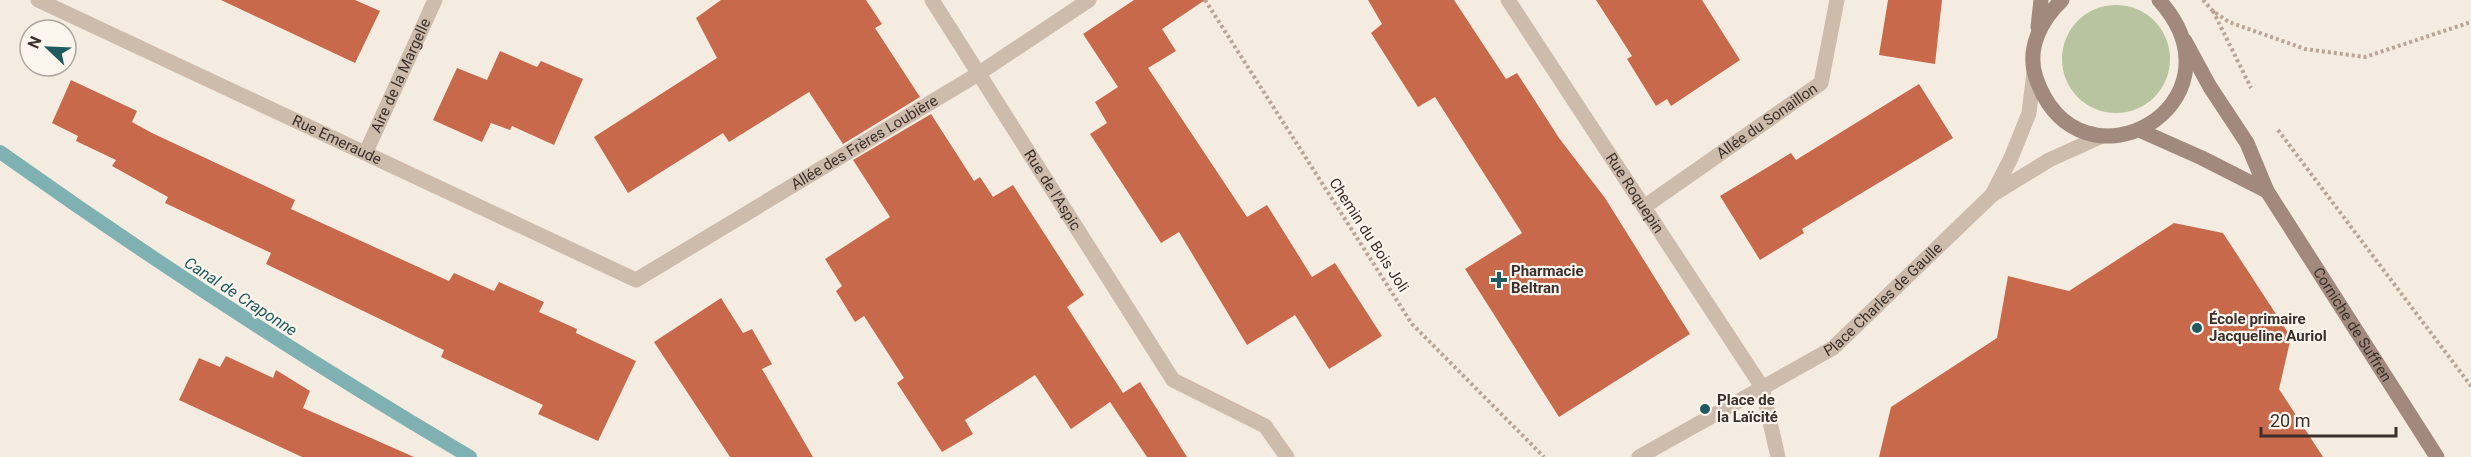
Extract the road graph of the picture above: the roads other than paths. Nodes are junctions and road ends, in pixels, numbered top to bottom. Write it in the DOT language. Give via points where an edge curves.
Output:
graph roads {
  1 [pos="38,0"];
  2 [pos="435,0"];
  3 [pos="932,0"];
  4 [pos="1089,0"];
  5 [pos="1508,0"];
  6 [pos="1838,0"];
  7 [pos="2041,0"];
  8 [pos="2061,0"];
  9 [pos="2159,0"];
  10 [pos="2037,33"];
  11 [pos="2185,41"];
  12 [pos="2034,72"];
  13 [pos="978,74"];
  14 [pos="2139,130"];
  15 [pos="2100,137"];
  16 [pos="366,152"];
  17 [pos="2267,191"];
  18 [pos="1992,195"];
  19 [pos="1644,207"];
  20 [pos="636,280"];
  21 [pos="1762,387"];
  22 [pos="1287,457"];
  23 [pos="1639,457"];
  24 [pos="1778,457"];
  25 [pos="2437,457"];
  1 -- 16 [label="street, Rue Emeraude"];
  2 -- 16 [label="street, Aire de la Margelle"];
  3 -- 13 [label="street, Rue de l'Aspic"];
  4 -- 13 [label="street, Allée des Frères Loubière"];
  5 -- 19 [label="street, Rue Roquepin"];
  6 -- 19 [label="street, Allée du Sonaillon" via="1821,83"];
  7 -- 10 [label="main road"];
  8 -- 10 [label="main road"];
  9 -- 11 [label="main road, Corniche de Suffren" via="2175,19"];
  10 -- 12 [label="main road" via="2032,52"];
  11 -- 14 [label="main road" via="2187,63 2183,84 2173,104"];
  11 -- 17 [label="main road, Corniche de Suffren" via="2247,143"];
  12 -- 15 [label="main road" via="2042,96 2058,117"];
  12 -- 18 [label="street, Place Charles de Gaulle" via="2030,113"];
  13 -- 20 [label="street, Allée des Frères Loubière"];
  13 -- 22 [label="street, Rue de l'Aspic" via="1173,380 1265,426"];
  14 -- 15 [label="main road"];
  14 -- 17 [label="main road"];
  15 -- 18 [label="street, Place Charles de Gaulle" via="2049,160"];
  16 -- 20 [label="street, Rue Emeraude"];
  17 -- 25 [label="main road, Corniche de Suffren"];
  18 -- 21 [label="street, Place Charles de Gaulle" via="1833,348"];
  19 -- 21 [label="street, Rue Roquepin"];
  21 -- 23 [label="street, Place Charles de Gaulle"];
  21 -- 24 [label="street"];
}
